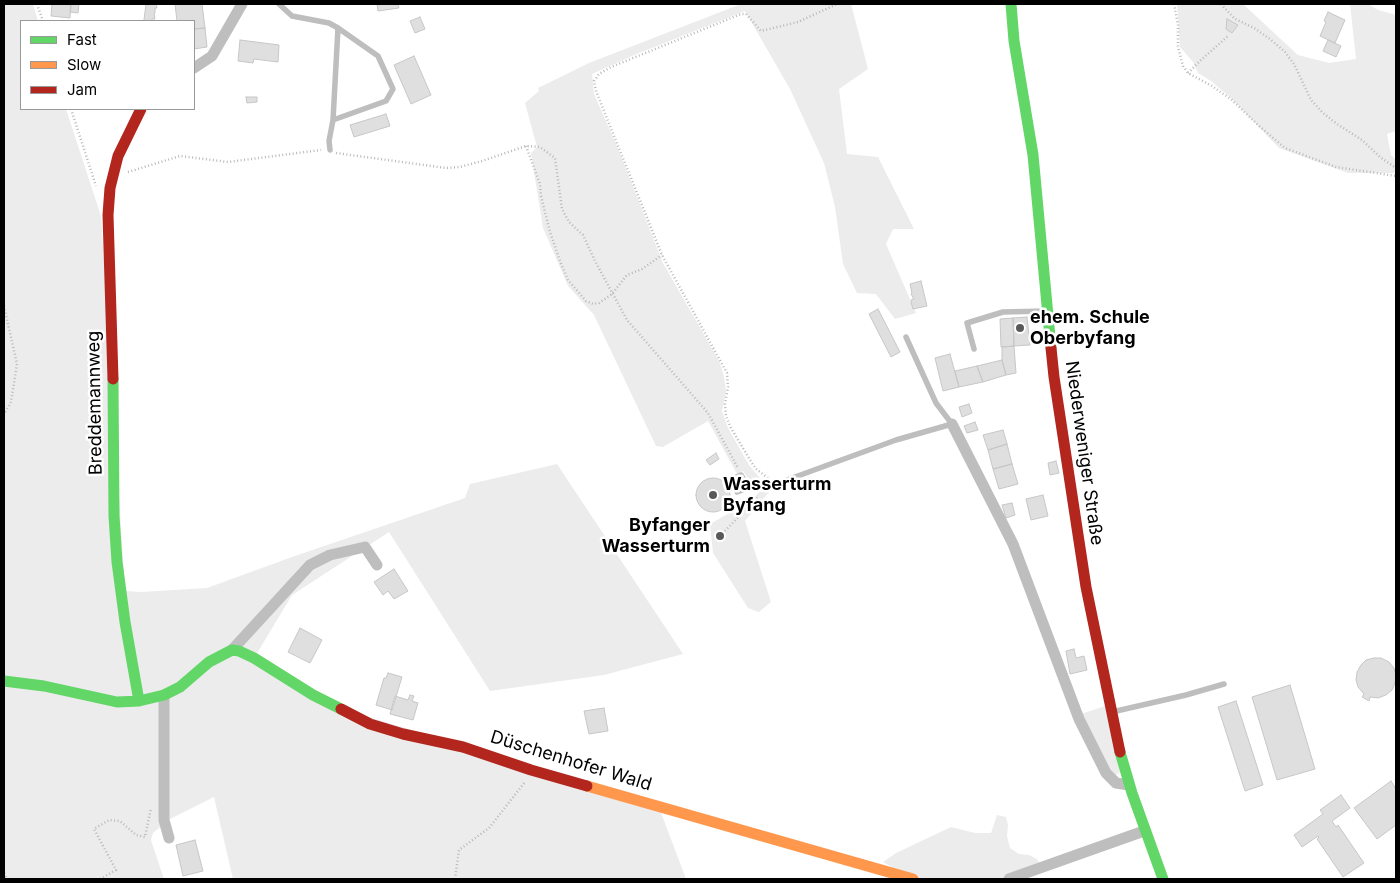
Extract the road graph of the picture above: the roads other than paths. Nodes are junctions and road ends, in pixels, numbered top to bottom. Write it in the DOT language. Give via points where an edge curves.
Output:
graph roads {
  1 [pos="242,4"];
  2 [pos="279,4"];
  3 [pos="1011,4"];
  4 [pos="338,28"];
  5 [pos="195,67"];
  6 [pos="140,110"];
  7 [pos="333,120"];
  8 [pos="330,150"];
  9 [pos="1048,311"];
  10 [pos="906,337"];
  11 [pos="974,349"];
  12 [pos="952,424"];
  13 [pos="730,480"];
  14 [pos="751,487"];
  15 [pos="737,492"];
  16 [pos="377,565"];
  17 [pos="232,650"];
  18 [pos="4,680"];
  19 [pos="1224,684"];
  20 [pos="164,695"];
  21 [pos="139,701"];
  22 [pos="1110,712"];
  23 [pos="1129,785"];
  24 [pos="1144,831"];
  25 [pos="169,838"];
  26 [pos="913,879"];
  27 [pos="1008,879"];
  28 [pos="1163,879"];
  1 -- 5 [label="street" via="212,56"];
  2 -- 4 [label="lane" via="292,16 329,23"];
  3 -- 9 [label="street, Niederweniger Straße" via="1033,154"];
  4 -- 7 [label="lane"];
  4 -- 7 [label="lane" via="378,56 393,89 386,101"];
  6 -- 21 [label="street, Breddemannweg" via="118,156 112,176 108,215 114,516 117,562"];
  7 -- 8 [label="lane"];
  9 -- 11 [label="lane" via="1003,312 967,323"];
  9 -- 22 [label="street, Niederweniger Straße" via="1054,377 1081,553"];
  10 -- 12 [label="lane" via="936,403"];
  12 -- 14 [label="lane" via="896,440 780,484"];
  12 -- 23 [label="street" via="1013,544 1080,719 1106,772 1116,783"];
  13 -- 14 [label="lane" via="741,475"];
  14 -- 15 [label="lane"];
  16 -- 17 [label="street" via="365,547 330,555 310,565"];
  17 -- 20 [label="street" via="209,662 180,687"];
  17 -- 26 [label="street, Düschenhofer Wald" via="250,656 313,695 370,724 463,747 531,770"];
  18 -- 21 [label="street" via="117,702"];
  19 -- 22 [label="lane"];
  20 -- 21 [label="street"];
  20 -- 25 [label="street" via="164,820"];
  22 -- 23 [label="street, Niederweniger Straße"];
  23 -- 24 [label="street, Niederweniger Straße"];
  24 -- 27 [label="street"];
  24 -- 28 [label="street, Niederweniger Straße"];
}
